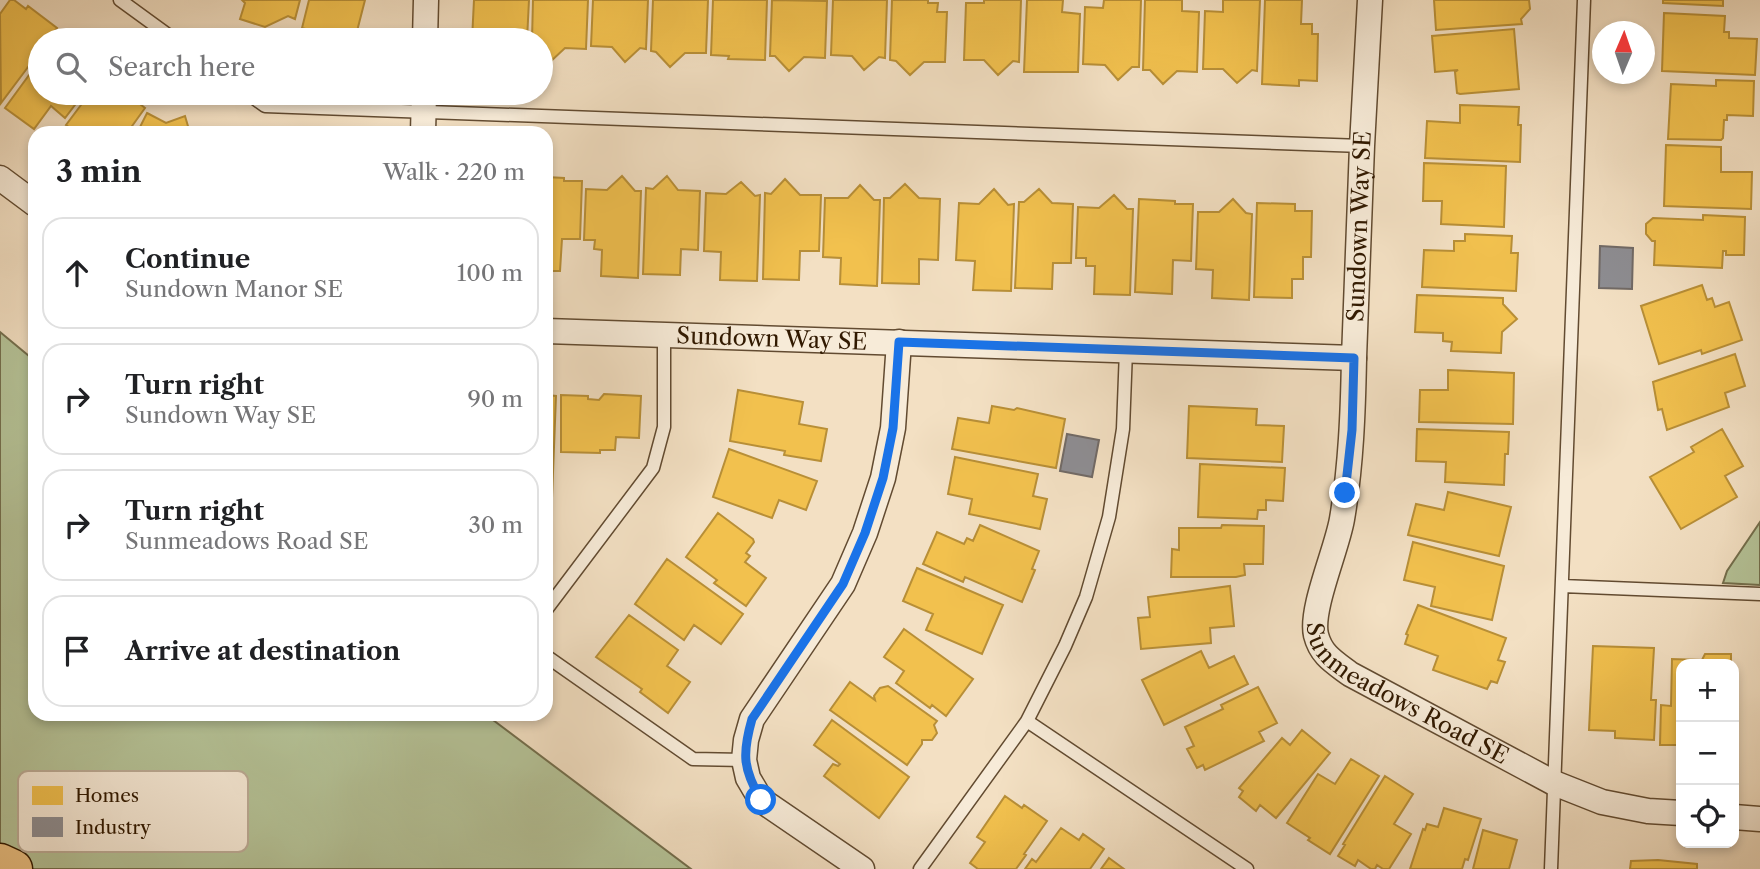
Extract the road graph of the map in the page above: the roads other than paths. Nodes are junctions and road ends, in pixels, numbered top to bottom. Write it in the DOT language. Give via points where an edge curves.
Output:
graph roads {
  1 [pos="120,0"];
  2 [pos="426,0"];
  3 [pos="1370,0"];
  4 [pos="1584,0"];
  5 [pos="158,28"];
  6 [pos="425,28"];
  7 [pos="264,105"];
  8 [pos="424,113"];
  9 [pos="1362,146"];
  10 [pos="0,178"];
  11 [pos="28,199"];
  12 [pos="553,331"];
  13 [pos="664,335"];
  14 [pos="899,342"];
  15 [pos="1126,350"];
  16 [pos="1354,358"];
  17 [pos="1562,586"];
  18 [pos="1760,594"];
  19 [pos="553,601"];
  20 [pos="553,661"];
  21 [pos="1027,721"];
  22 [pos="744,760"];
  23 [pos="1555,783"];
  24 [pos="1676,813"];
  25 [pos="1739,817"];
  26 [pos="1760,819"];
  27 [pos="0,863"];
  28 [pos="13,869"];
  29 [pos="862,869"];
  30 [pos="920,869"];
  31 [pos="1247,869"];
  32 [pos="1551,869"];
  1 -- 5 [label="lane"];
  2 -- 6 [label="street"];
  3 -- 9 [label="street, Sundown Way SE"];
  4 -- 17 [label="lane"];
  7 -- 8 [label="lane"];
  8 -- 9 [label="lane"];
  9 -- 16 [label="street, Sundown Way SE"];
  10 -- 11 [label="street"];
  12 -- 13 [label="street, Sundown Way SE"];
  13 -- 14 [label="street, Sundown Way SE"];
  13 -- 19 [label="lane" via="664,427 653,468"];
  14 -- 15 [label="street, Sundown Way SE"];
  14 -- 22 [label="street" via="893,428 865,533 843,584 752,719"];
  15 -- 16 [label="street, Sundown Way SE"];
  15 -- 21 [label="lane" via="1123,429 1110,517 1086,597"];
  16 -- 23 [label="street, Sunmeadows Road SE" via="1342,520 1317,608 1315,632 1322,653 1350,674"];
  17 -- 18 [label="lane"];
  17 -- 23 [label="lane"];
  20 -- 22 [label="lane" via="693,759"];
  21 -- 30 [label="lane"];
  21 -- 31 [label="lane"];
  22 -- 29 [label="street" via="761,800"];
  23 -- 24 [label="street, Sunmeadows Road SE" via="1602,802"];
  23 -- 32 [label="lane"];
  25 -- 26 [label="street"];
  27 -- 28 [label="highway"];
}
